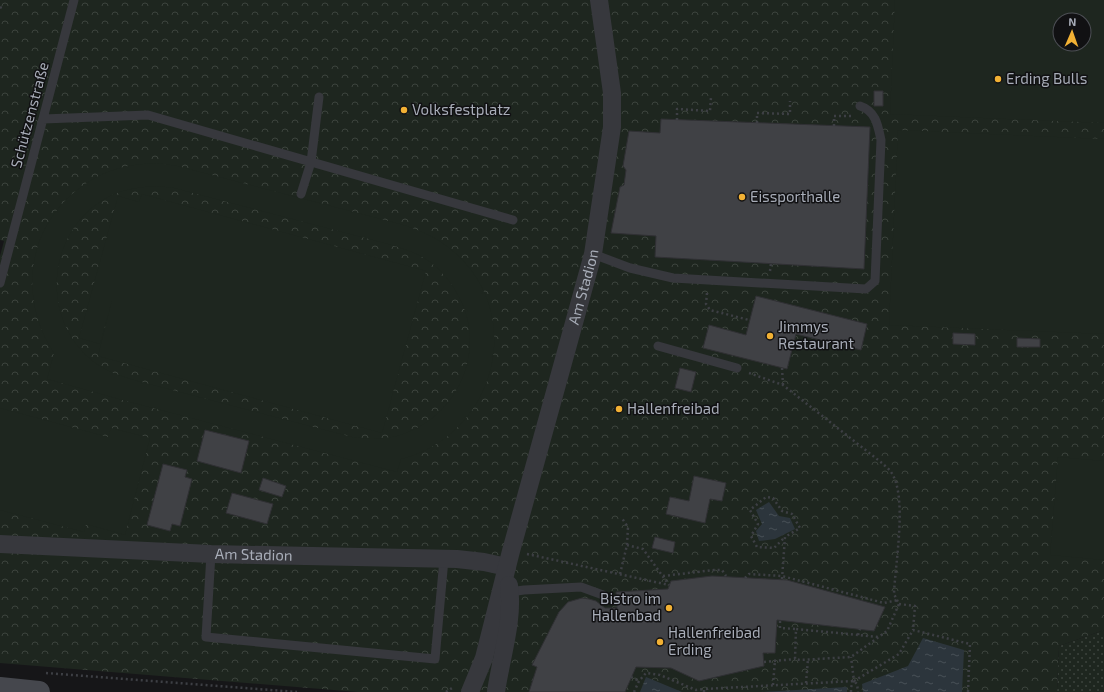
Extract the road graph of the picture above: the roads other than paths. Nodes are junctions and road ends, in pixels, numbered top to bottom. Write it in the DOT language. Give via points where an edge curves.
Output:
graph roads {
  1 [pos="74,0"];
  2 [pos="599,0"];
  3 [pos="319,97"];
  4 [pos="860,106"];
  5 [pos="43,120"];
  6 [pos="312,162"];
  7 [pos="301,194"];
  8 [pos="513,220"];
  9 [pos="592,254"];
  10 [pos="0,283"];
  11 [pos="658,346"];
  12 [pos="737,368"];
  13 [pos="0,544"];
  14 [pos="211,554"];
  15 [pos="444,559"];
  16 [pos="509,559"];
  17 [pos="510,592"];
  18 [pos="603,595"];
  19 [pos="42,682"];
  20 [pos="0,688"];
  21 [pos="470,692"];
  22 [pos="496,692"];
  1 -- 5 [label="lane, Schützenstraße"];
  2 -- 9 [label="street, Am Stadion" via="612,94 612,127"];
  3 -- 6 [label="lane"];
  4 -- 9 [label="lane" via="867,108 877,120 881,140 875,281 866,289 673,278 630,268"];
  5 -- 6 [label="lane" via="148,115"];
  5 -- 10 [label="lane, Schützenstraße"];
  6 -- 7 [label="lane"];
  6 -- 8 [label="lane"];
  9 -- 16 [label="street, Am Stadion"];
  11 -- 12 [label="lane"];
  13 -- 14 [label="street, Am Stadion"];
  14 -- 15 [label="street, Am Stadion"];
  14 -- 15 [label="lane" via="206,636 435,658"];
  15 -- 16 [label="street, Am Stadion" via="484,562"];
  16 -- 17 [label="street, Am Stadion"];
  16 -- 21 [label="street, Am Stadion" via="484,658"];
  17 -- 18 [label="lane" via="581,587"];
  17 -- 22 [label="street, Am Stadion" via="508,622"];
  19 -- 20 [label="main road"];
}
